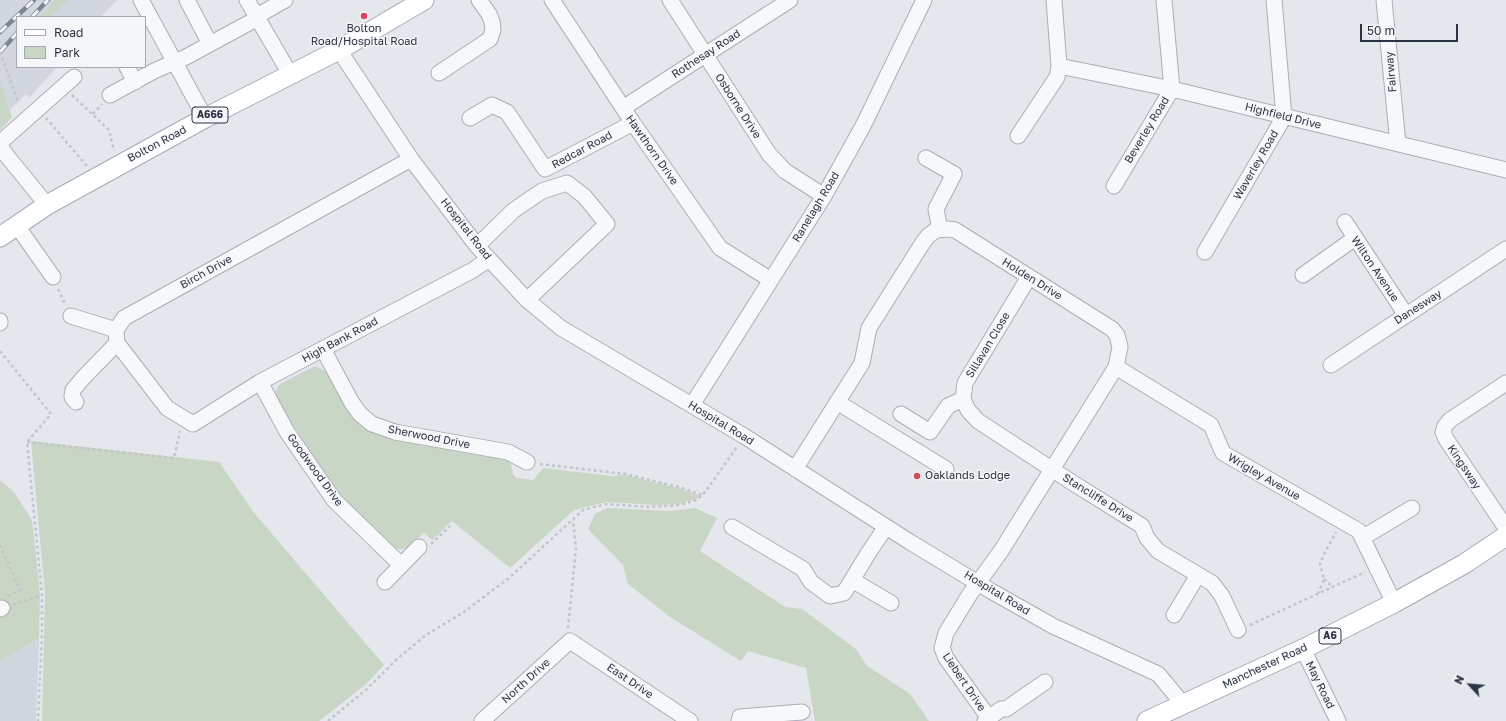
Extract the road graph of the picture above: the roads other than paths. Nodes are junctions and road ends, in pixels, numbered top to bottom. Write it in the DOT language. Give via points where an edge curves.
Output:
graph roads {
  1 [pos="141,0"];
  2 [pos="187,0"];
  3 [pos="247,0"];
  4 [pos="285,0"];
  5 [pos="424,0"];
  6 [pos="479,0"];
  7 [pos="552,0"];
  8 [pos="670,0"];
  9 [pos="790,0"];
  10 [pos="924,0"];
  11 [pos="1054,0"];
  12 [pos="1164,0"];
  13 [pos="1274,0"];
  14 [pos="1384,0"];
  15 [pos="257,17"];
  16 [pos="210,44"];
  17 [pos="339,50"];
  18 [pos="705,55"];
  19 [pos="174,62"];
  20 [pos="1059,66"];
  21 [pos="128,68"];
  22 [pos="439,73"];
  23 [pos="290,74"];
  24 [pos="74,77"];
  25 [pos="135,82"];
  26 [pos="1172,89"];
  27 [pos="110,95"];
  28 [pos="623,108"];
  29 [pos="1284,117"];
  30 [pos="205,118"];
  31 [pos="470,118"];
  32 [pos="633,123"];
  33 [pos="1018,136"];
  34 [pos="1398,144"];
  35 [pos="411,158"];
  36 [pos="926,158"];
  37 [pos="1506,170"];
  38 [pos="1114,186"];
  39 [pos="824,196"];
  40 [pos="46,205"];
  41 [pos="1345,222"];
  42 [pos="17,226"];
  43 [pos="940,230"];
  44 [pos="0,237"];
  45 [pos="1355,238"];
  46 [pos="478,246"];
  47 [pos="1506,249"];
  48 [pos="1205,252"];
  49 [pos="489,259"];
  50 [pos="1303,275"];
  51 [pos="53,277"];
  52 [pos="1029,277"];
  53 [pos="771,280"];
  54 [pos="527,300"];
  55 [pos="1406,315"];
  56 [pos="71,316"];
  57 [pos="116,337"];
  58 [pos="323,349"];
  59 [pos="1330,366"];
  60 [pos="1116,367"];
  61 [pos="260,382"];
  62 [pos="1506,383"];
  63 [pos="963,399"];
  64 [pos="76,402"];
  65 [pos="837,402"];
  66 [pos="692,405"];
  67 [pos="901,414"];
  68 [pos="527,462"];
  69 [pos="1052,468"];
  70 [pos="795,469"];
  71 [pos="946,469"];
  72 [pos="1412,508"];
  73 [pos="732,527"];
  74 [pos="886,527"];
  75 [pos="1506,528"];
  76 [pos="1506,536"];
  77 [pos="1362,538"];
  78 [pos="419,547"];
  79 [pos="401,565"];
  80 [pos="1198,574"];
  81 [pos="852,580"];
  82 [pos="385,582"];
  83 [pos="979,582"];
  84 [pos="890,603"];
  85 [pos="1394,603"];
  86 [pos="1174,616"];
  87 [pos="1238,630"];
  88 [pos="569,634"];
  89 [pos="1303,650"];
  90 [pos="1045,682"];
  91 [pos="1183,704"];
  92 [pos="802,712"];
  93 [pos="992,716"];
  94 [pos="482,721"];
  95 [pos="690,721"];
  96 [pos="739,721"];
  97 [pos="1147,721"];
  98 [pos="1338,721"];
  1 -- 19 [label="street"];
  2 -- 16 [label="street"];
  3 -- 15 [label="street"];
  4 -- 15 [label="street"];
  5 -- 17 [label="main road, Bolton Road / A666"];
  6 -- 22 [label="street" via="492,22 490,39"];
  7 -- 28 [label="street, Hawthorn Drive"];
  8 -- 18 [label="street, Osborne Drive"];
  9 -- 18 [label="street, Rothesay Road"];
  10 -- 39 [label="street, Ranelagh Road" via="863,126"];
  11 -- 20 [label="street"];
  12 -- 26 [label="street, Beverley Road"];
  13 -- 29 [label="street"];
  14 -- 34 [label="street, Fairway"];
  15 -- 16 [label="street"];
  15 -- 23 [label="street"];
  16 -- 19 [label="street"];
  17 -- 23 [label="main road, Bolton Road / A666"];
  17 -- 35 [label="street, Hospital Road"];
  18 -- 28 [label="street, Rothesay Road"];
  18 -- 39 [label="street, Osborne Drive" via="769,154 785,171"];
  19 -- 25 [label="street"];
  19 -- 30 [label="street"];
  20 -- 26 [label="street, Highfield Drive"];
  20 -- 33 [label="street" via="1057,77"];
  21 -- 25 [label="street"];
  23 -- 30 [label="main road, Bolton Road / A666"];
  24 -- 40 [label="street" via="2,142 3,151"];
  25 -- 27 [label="street"];
  26 -- 29 [label="street, Highfield Drive"];
  26 -- 38 [label="street, Beverley Road"];
  28 -- 32 [label="street, Hawthorn Drive"];
  29 -- 34 [label="street, Highfield Drive"];
  29 -- 48 [label="street, Waverley Road"];
  30 -- 40 [label="main road, Bolton Road / A666"];
  31 -- 32 [label="street, Redcar Road" via="492,105 507,112 545,169"];
  32 -- 53 [label="street, Hawthorn Drive" via="720,248"];
  34 -- 37 [label="street, Highfield Drive"];
  35 -- 46 [label="street, Hospital Road"];
  35 -- 57 [label="street, Birch Drive" via="124,318"];
  36 -- 43 [label="street" via="954,174 936,209"];
  39 -- 53 [label="street, Ranelagh Road"];
  40 -- 42 [label="main road, Bolton Road / A666"];
  41 -- 45 [label="street, Wilton Avenue"];
  42 -- 44 [label="main road, Bolton Road / A666"];
  42 -- 51 [label="street"];
  43 -- 52 [label="street, Holden Drive" via="955,230"];
  43 -- 65 [label="street" via="928,236 922,244 869,328 862,363"];
  45 -- 50 [label="street"];
  45 -- 55 [label="street, Wilton Avenue"];
  46 -- 49 [label="street, Hospital Road"];
  46 -- 54 [label="street" via="514,210 542,191 567,183 584,196 607,224"];
  47 -- 55 [label="street, Danesway"];
  49 -- 54 [label="street, Hospital Road"];
  49 -- 58 [label="street, High Bank Road" via="473,270"];
  52 -- 60 [label="street, Holden Drive" via="1112,329 1117,335 1120,347"];
  52 -- 63 [label="street, Sillavan Close" via="965,383"];
  53 -- 66 [label="street, Ranelagh Road"];
  54 -- 66 [label="street, Hospital Road" via="561,328"];
  55 -- 59 [label="street, Danesway"];
  56 -- 57 [label="street"];
  57 -- 61 [label="street, High Bank Road" via="167,408 188,421"];
  57 -- 64 [label="street, Birch Drive" via="73,390 72,397"];
  58 -- 61 [label="street, High Bank Road"];
  58 -- 68 [label="street, Sherwood Drive" via="352,403 372,424 395,432 508,452"];
  60 -- 69 [label="street, Holden Drive"];
  60 -- 77 [label="street, Wrigley Avenue" via="1211,425 1223,453 1359,531"];
  61 -- 79 [label="street, Goodwood Drive" via="287,432 334,500"];
  62 -- 75 [label="street, Kingsway" via="1450,420 1444,432 1446,440"];
  63 -- 67 [label="street" via="948,406 930,432"];
  63 -- 69 [label="street" via="968,410 978,420"];
  65 -- 70 [label="street"];
  65 -- 71 [label="street"];
  66 -- 70 [label="street, Hospital Road"];
  69 -- 80 [label="street, Stancliffe Drive" via="1142,526 1158,551"];
  69 -- 83 [label="street, Holden Drive"];
  70 -- 74 [label="street, Hospital Road"];
  72 -- 77 [label="street"];
  73 -- 81 [label="street" via="803,569 811,582 830,596 844,593"];
  74 -- 81 [label="street"];
  74 -- 83 [label="street, Hospital Road"];
  76 -- 85 [label="main road, Manchester Road / A6" via="1464,564"];
  77 -- 85 [label="street, Wrigley Avenue"];
  78 -- 79 [label="street"];
  79 -- 82 [label="street"];
  80 -- 86 [label="street"];
  80 -- 87 [label="street, Stancliffe Drive" via="1212,582 1222,596"];
  81 -- 84 [label="street"];
  83 -- 91 [label="street, Hospital Road" via="1053,626 1158,674"];
  83 -- 93 [label="street, Liebert Drive" via="946,633 942,648 946,658"];
  85 -- 89 [label="main road, Manchester Road / A6"];
  88 -- 94 [label="street, North Drive"];
  88 -- 95 [label="street, East Drive"];
  89 -- 91 [label="main road, Manchester Road / A6"];
  89 -- 98 [label="street, May Road"];
  90 -- 93 [label="street"];
  91 -- 97 [label="main road, Manchester Road / A6"];
  92 -- 96 [label="street" via="740,717"];
}
